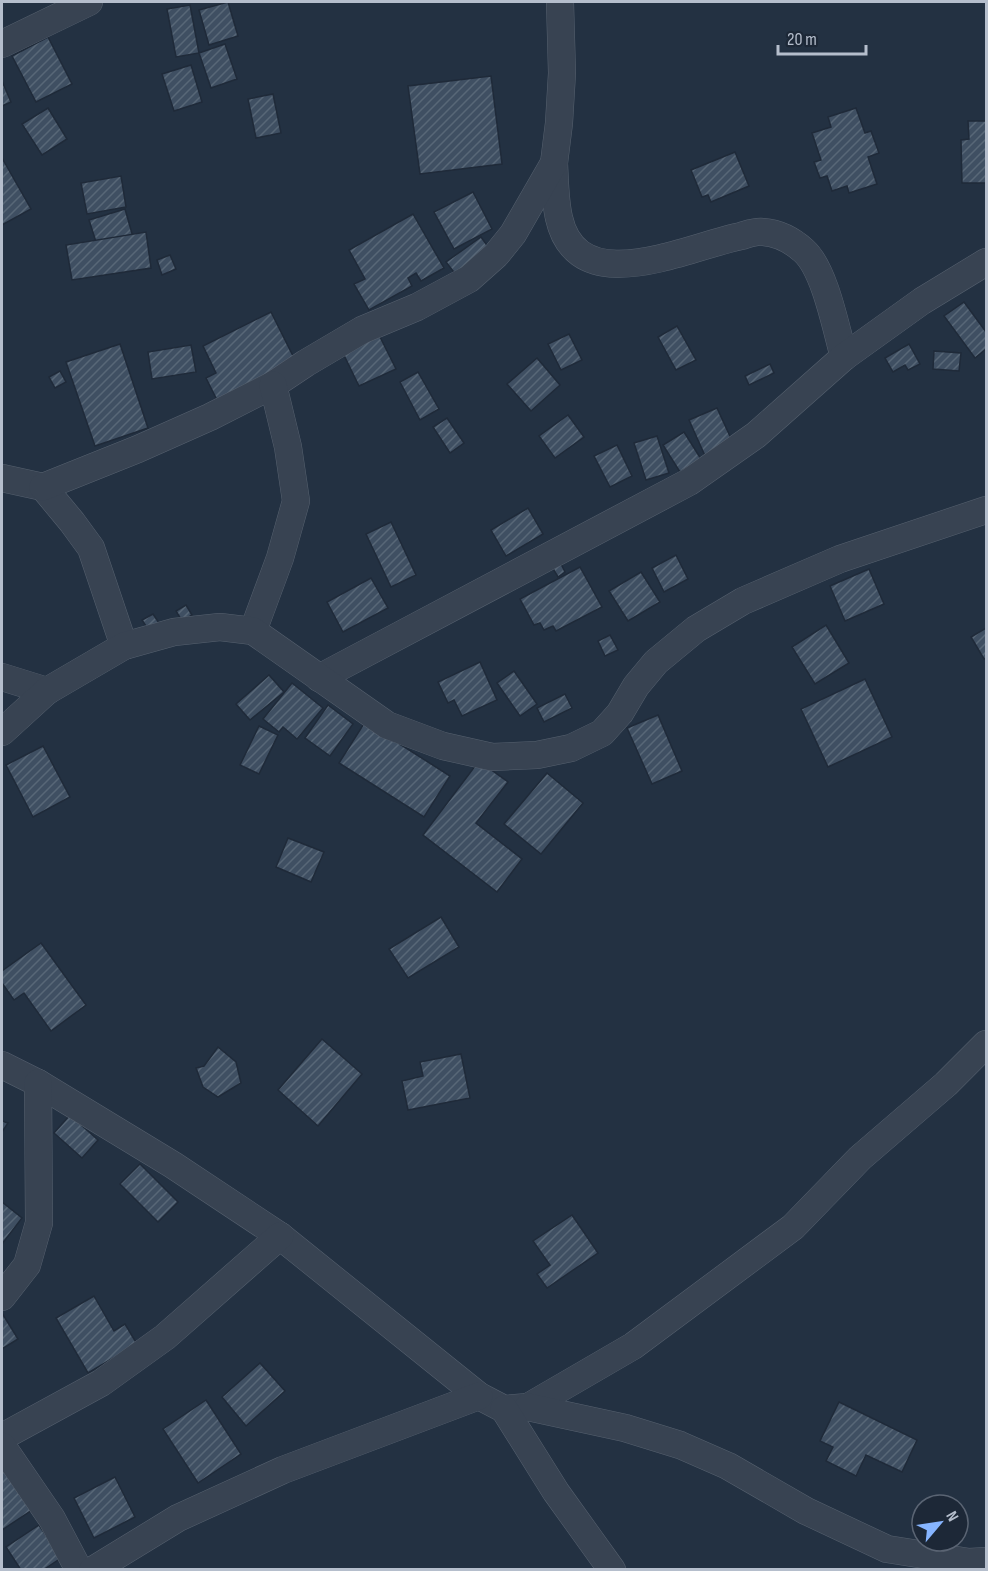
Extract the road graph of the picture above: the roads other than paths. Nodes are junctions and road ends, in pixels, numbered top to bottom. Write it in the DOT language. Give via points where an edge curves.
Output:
graph roads {
  1 [pos="89,2"];
  2 [pos="560,2"];
  3 [pos="2,44"];
  4 [pos="554,163"];
  5 [pos="987,262"];
  6 [pos="844,357"];
  7 [pos="273,385"];
  8 [pos="2,478"];
  9 [pos="43,487"];
  10 [pos="987,510"];
  11 [pos="253,631"];
  12 [pos="124,646"];
  13 [pos="2,678"];
  14 [pos="319,678"];
  15 [pos="47,691"];
  16 [pos="2,732"];
  17 [pos="987,1044"];
  18 [pos="2,1065"];
  19 [pos="38,1083"];
  20 [pos="280,1236"];
  21 [pos="2,1297"];
  22 [pos="479,1396"];
  23 [pos="516,1408"];
  24 [pos="2,1437"];
  25 [pos="2,1446"];
  26 [pos="987,1561"];
  27 [pos="79,1569"];
  28 [pos="93,1569"];
  29 [pos="612,1569"];
  1 -- 3 [label="street"];
  2 -- 4 [label="street" via="562,73"];
  4 -- 6 [label="street" via="559,219 579,255 594,262 628,265 762,231 785,237 805,252 817,268"];
  4 -- 7 [label="street" via="513,234 469,279 362,330"];
  5 -- 6 [label="street" via="922,301"];
  6 -- 14 [label="street" via="756,435 690,482"];
  7 -- 9 [label="street" via="138,449"];
  7 -- 11 [label="street" via="296,501"];
  8 -- 9 [label="street"];
  9 -- 12 [label="street" via="91,548"];
  10 -- 14 [label="street" via="840,559 743,601 696,629 656,662 602,733 571,748 537,755 492,757 442,746 387,725"];
  11 -- 12 [label="street" via="220,627 174,632"];
  11 -- 14 [label="street"];
  12 -- 15 [label="street"];
  13 -- 15 [label="street"];
  15 -- 16 [label="street"];
  17 -- 23 [label="street" via="860,1158 793,1227 633,1346"];
  18 -- 19 [label="street"];
  19 -- 20 [label="street"];
  19 -- 21 [label="street" via="39,1222 27,1265"];
  20 -- 22 [label="street"];
  20 -- 24 [label="street" via="165,1337 101,1383"];
  22 -- 23 [label="street"];
  22 -- 28 [label="street" via="283,1470 178,1518"];
  23 -- 26 [label="street" via="625,1428 680,1445 887,1548 969,1562"];
  23 -- 29 [label="street" via="556,1492"];
  25 -- 27 [label="street" via="52,1519"];
}
